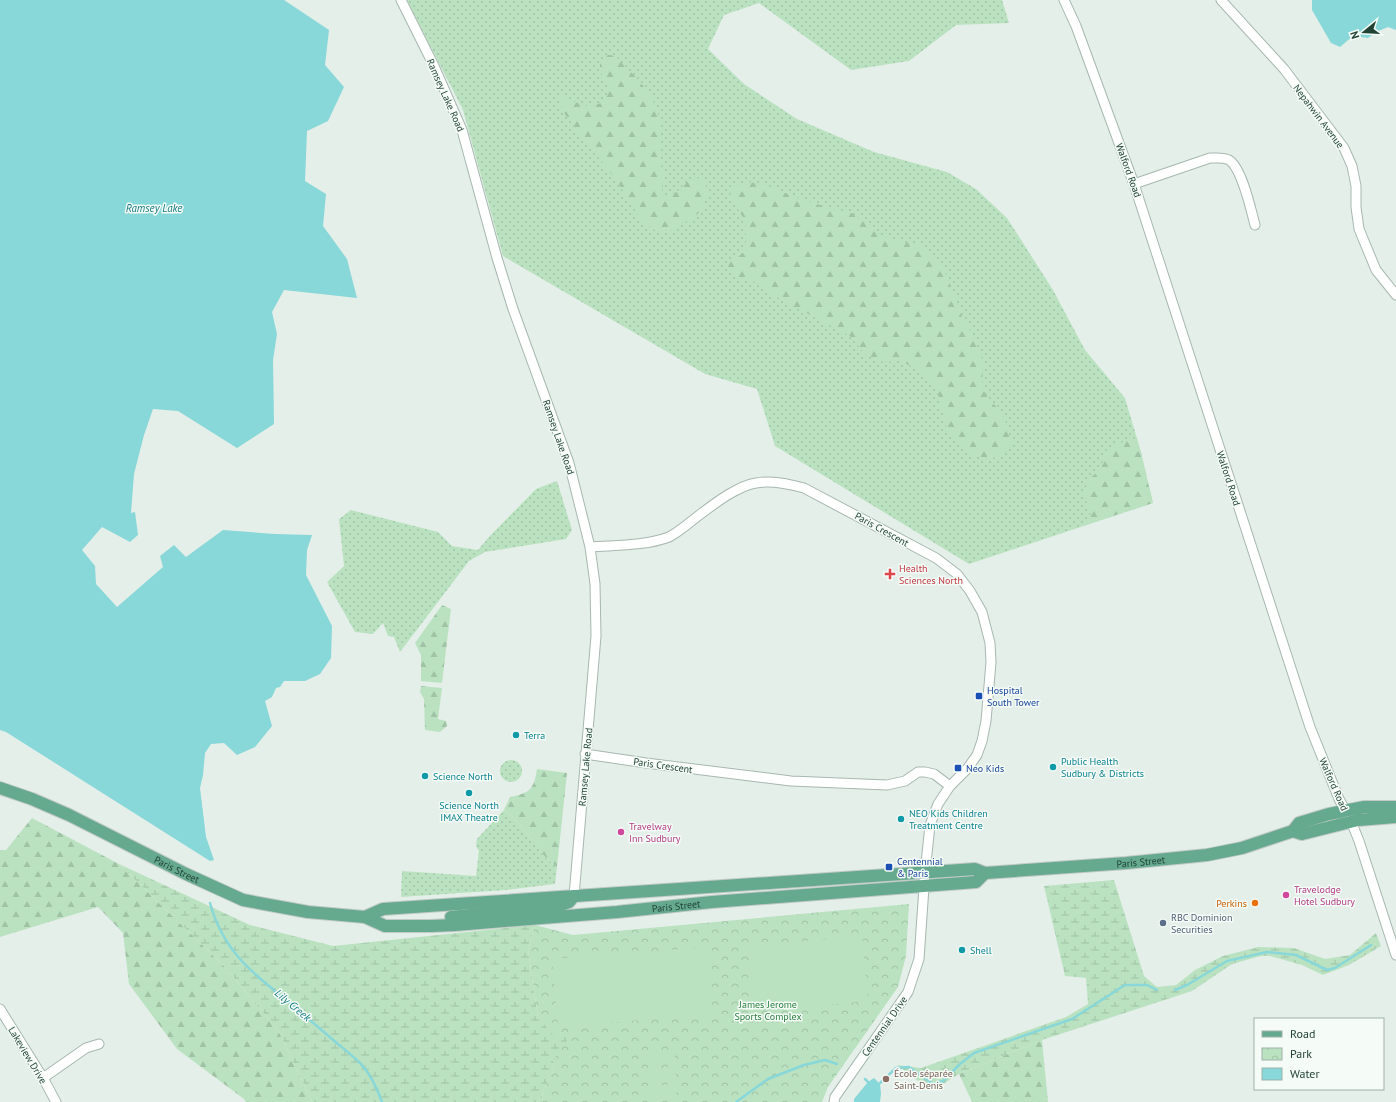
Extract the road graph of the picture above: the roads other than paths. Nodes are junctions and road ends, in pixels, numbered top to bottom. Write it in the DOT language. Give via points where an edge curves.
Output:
graph roads {
  1 [pos="401,0"];
  2 [pos="1064,0"];
  3 [pos="1221,0"];
  4 [pos="1134,184"];
  5 [pos="1255,225"];
  6 [pos="1396,295"];
  7 [pos="590,547"];
  8 [pos="585,754"];
  9 [pos="950,786"];
  10 [pos="0,788"];
  11 [pos="1396,807"];
  12 [pos="1348,816"];
  13 [pos="1396,817"];
  14 [pos="925,873"];
  15 [pos="986,873"];
  16 [pos="924,886"];
  17 [pos="574,896"];
  18 [pos="594,913"];
  19 [pos="364,917"];
  20 [pos="385,926"];
  21 [pos="1396,955"];
  22 [pos="0,1009"];
  23 [pos="98,1044"];
  24 [pos="43,1078"];
  25 [pos="56,1102"];
  26 [pos="834,1102"];
  1 -- 7 [label="street, Ramsey Lake Road" via="462,130 513,309 569,463"];
  2 -- 4 [label="street, Walford Road"];
  3 -- 6 [label="street, Nepahwin Avenue" via="1284,69 1344,148 1352,166 1356,186 1360,229 1376,270"];
  4 -- 5 [label="street" via="1210,158 1229,160 1240,174"];
  4 -- 12 [label="street, Walford Road" via="1310,727"];
  7 -- 8 [label="street, Ramsey Lake Road" via="595,584 596,636"];
  7 -- 9 [label="street, Paris Crescent" via="646,542 669,536 741,488 756,483 775,482 804,488 936,558 957,574 970,591 982,612 990,643 991,662 982,741 977,755"];
  8 -- 9 [label="street, Paris Crescent" via="791,781 887,785 905,781 918,772 925,772 934,774"];
  8 -- 17 [label="street, Ramsey Lake Road"];
  9 -- 14 [label="street, Paris Crescent" via="938,804 930,825"];
  10 -- 19 [label="main road, Paris Street" via="69,815 243,900 308,912"];
  11 -- 12 [label="main road, Paris Street" via="1364,808"];
  12 -- 13 [label="main road, Paris Street"];
  12 -- 15 [label="main road, Paris Street" via="1302,834 1293,831 1242,848 1207,855"];
  12 -- 21 [label="street, Walford Road"];
  14 -- 15 [label="main road, Paris Street" via="975,869"];
  14 -- 16 [label="street, Centennial Drive"];
  14 -- 17 [label="main road, Paris Street"];
  15 -- 16 [label="main road, Paris Street" via="976,882"];
  16 -- 18 [label="main road, Paris Street"];
  16 -- 26 [label="street, Centennial Drive" via="919,960 908,992"];
  17 -- 18 [label="main road" via="582,909"];
  17 -- 19 [label="main road, Paris Street" via="384,909"];
  17 -- 20 [label="main road" via="569,902 558,906"];
  18 -- 20 [label="main road, Paris Street" via="431,926"];
  19 -- 20 [label="main road, Paris Street"];
  22 -- 24 [label="street, Lakeview Drive"];
  23 -- 24 [label="street" via="86,1048"];
  24 -- 25 [label="street, Lakeview Drive"];
}
